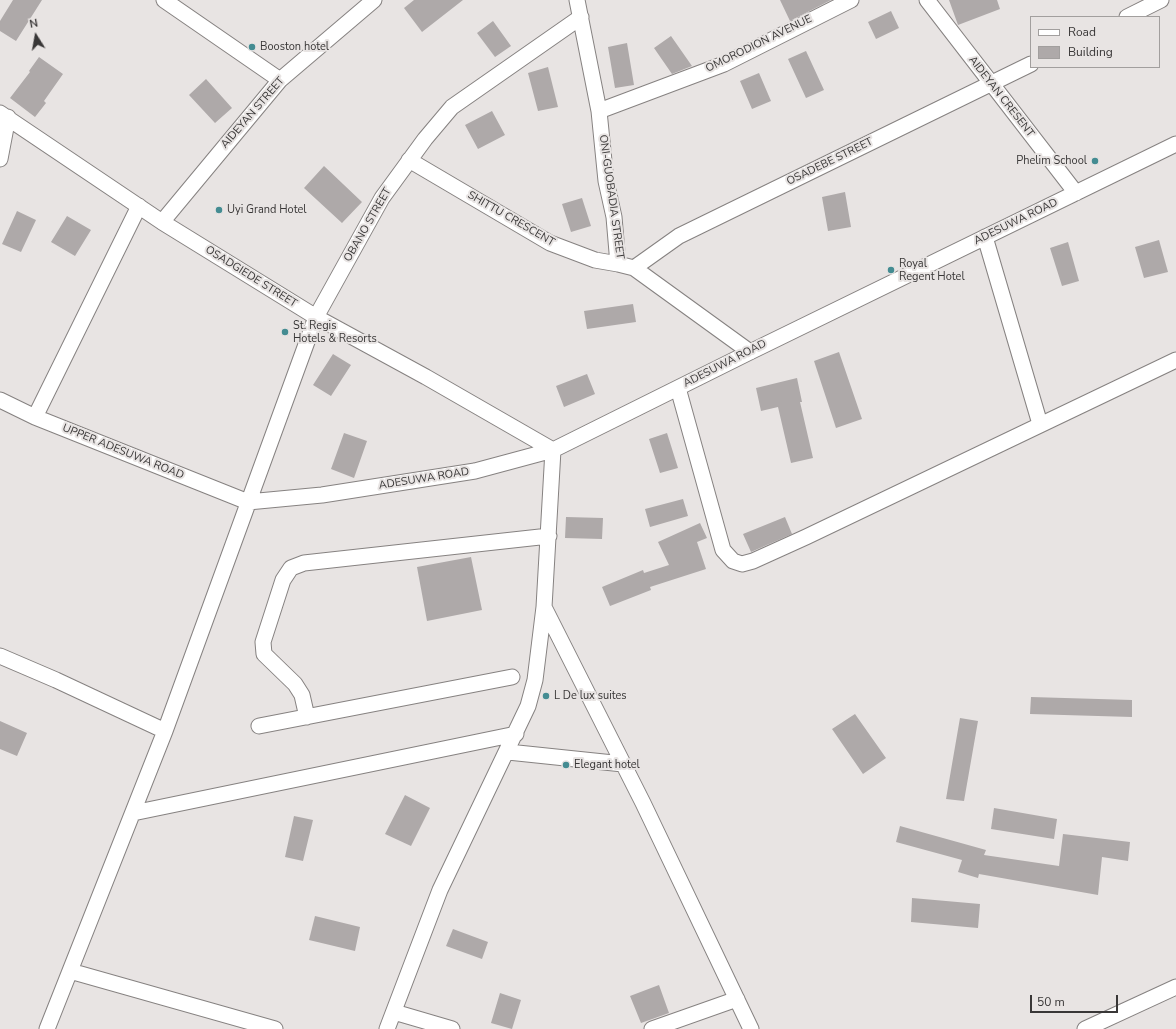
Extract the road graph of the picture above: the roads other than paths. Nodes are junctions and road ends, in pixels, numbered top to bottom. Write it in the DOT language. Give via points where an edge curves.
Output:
graph roads {
  1 [pos="164,0"];
  2 [pos="374,0"];
  3 [pos="577,0"];
  4 [pos="851,0"];
  5 [pos="927,0"];
  6 [pos="1161,0"];
  7 [pos="1129,16"];
  8 [pos="581,17"];
  9 [pos="1030,64"];
  10 [pos="280,80"];
  11 [pos="991,84"];
  12 [pos="599,111"];
  13 [pos="4,115"];
  14 [pos="1176,144"];
  15 [pos="0,159"];
  16 [pos="409,160"];
  17 [pos="1076,193"];
  18 [pos="139,206"];
  19 [pos="162,222"];
  20 [pos="985,237"];
  21 [pos="618,264"];
  22 [pos="634,268"];
  23 [pos="316,317"];
  24 [pos="750,352"];
  25 [pos="1176,360"];
  26 [pos="678,388"];
  27 [pos="0,400"];
  28 [pos="35,416"];
  29 [pos="1040,424"];
  30 [pos="552,450"];
  31 [pos="248,502"];
  32 [pos="548,536"];
  33 [pos="544,606"];
  34 [pos="0,656"];
  35 [pos="512,677"];
  36 [pos="307,717"];
  37 [pos="259,726"];
  38 [pos="165,731"];
  39 [pos="516,734"];
  40 [pos="508,752"];
  41 [pos="623,764"];
  42 [pos="133,813"];
  43 [pos="70,971"];
  44 [pos="1176,987"];
  45 [pos="737,999"];
  46 [pos="394,1012"];
  47 [pos="47,1029"];
  48 [pos="275,1029"];
  49 [pos="387,1029"];
  50 [pos="452,1029"];
  51 [pos="652,1029"];
  52 [pos="751,1029"];
  53 [pos="1085,1029"];
  1 -- 10 [label="street"];
  2 -- 10 [label="street, AIDEYAN STREET"];
  3 -- 8 [label="street, ONI-GUOBADIA STREET"];
  4 -- 12 [label="street, OMORODION AVENUE" via="724,64"];
  5 -- 11 [label="street, AIDEYAN CRESENT"];
  6 -- 7 [label="street"];
  8 -- 12 [label="street, ONI-GUOBADIA STREET"];
  8 -- 16 [label="street, OBANO STREET" via="452,107"];
  9 -- 11 [label="street, OSADEBE STREET"];
  10 -- 19 [label="street, AIDEYAN STREET"];
  11 -- 17 [label="street, AIDEYAN CRESENT"];
  11 -- 22 [label="street, OSADEBE STREET" via="679,236"];
  12 -- 21 [label="street, ONI-GUOBADIA STREET"];
  13 -- 15 [label="street"];
  13 -- 18 [label="street, OSADGIEDE STREET"];
  14 -- 17 [label="street, ADESUWA ROAD"];
  16 -- 21 [label="street, SHITTU CRESCENT" via="550,243 595,260"];
  16 -- 23 [label="street, OBANO STREET" via="382,198"];
  17 -- 20 [label="street, ADESUWA ROAD"];
  18 -- 19 [label="street, OSADGIEDE STREET"];
  18 -- 28 [label="street"];
  19 -- 23 [label="street, OSADGIEDE STREET"];
  20 -- 24 [label="street, ADESUWA ROAD"];
  20 -- 29 [label="street"];
  21 -- 22 [label="street, ONI-GUOBADIA STREET"];
  22 -- 24 [label="street, ONI-GUOBADIA STREET"];
  23 -- 30 [label="street, OSADGIEDE STREET"];
  23 -- 31 [label="street, OBANO STREET"];
  24 -- 26 [label="street, ADESUWA ROAD"];
  25 -- 29 [label="street"];
  26 -- 29 [label="street" via="723,550 733,562 742,564 806,537"];
  26 -- 30 [label="street, ADESUWA ROAD"];
  27 -- 28 [label="street, UPPER ADESUWA ROAD"];
  28 -- 31 [label="street, UPPER ADESUWA ROAD"];
  30 -- 31 [label="street, ADESUWA ROAD" via="475,471 322,495"];
  30 -- 32 [label="street"];
  31 -- 38 [label="street, OBANO STREET"];
  32 -- 33 [label="street"];
  32 -- 36 [label="street" via="304,563 291,568 280,587 263,642 264,654 295,684 302,695"];
  33 -- 39 [label="street" via="535,680 528,706"];
  33 -- 41 [label="street"];
  34 -- 38 [label="street"];
  35 -- 36 [label="street"];
  36 -- 37 [label="street"];
  38 -- 42 [label="street, OBANO STREET"];
  39 -- 40 [label="street"];
  39 -- 42 [label="street"];
  40 -- 41 [label="street"];
  40 -- 46 [label="street" via="440,890"];
  41 -- 45 [label="street"];
  42 -- 43 [label="street, OBANO STREET"];
  43 -- 47 [label="street, OBANO STREET"];
  43 -- 48 [label="street"];
  44 -- 53 [label="street"];
  45 -- 51 [label="street"];
  45 -- 52 [label="street"];
  46 -- 49 [label="street"];
  46 -- 50 [label="street"];
}
